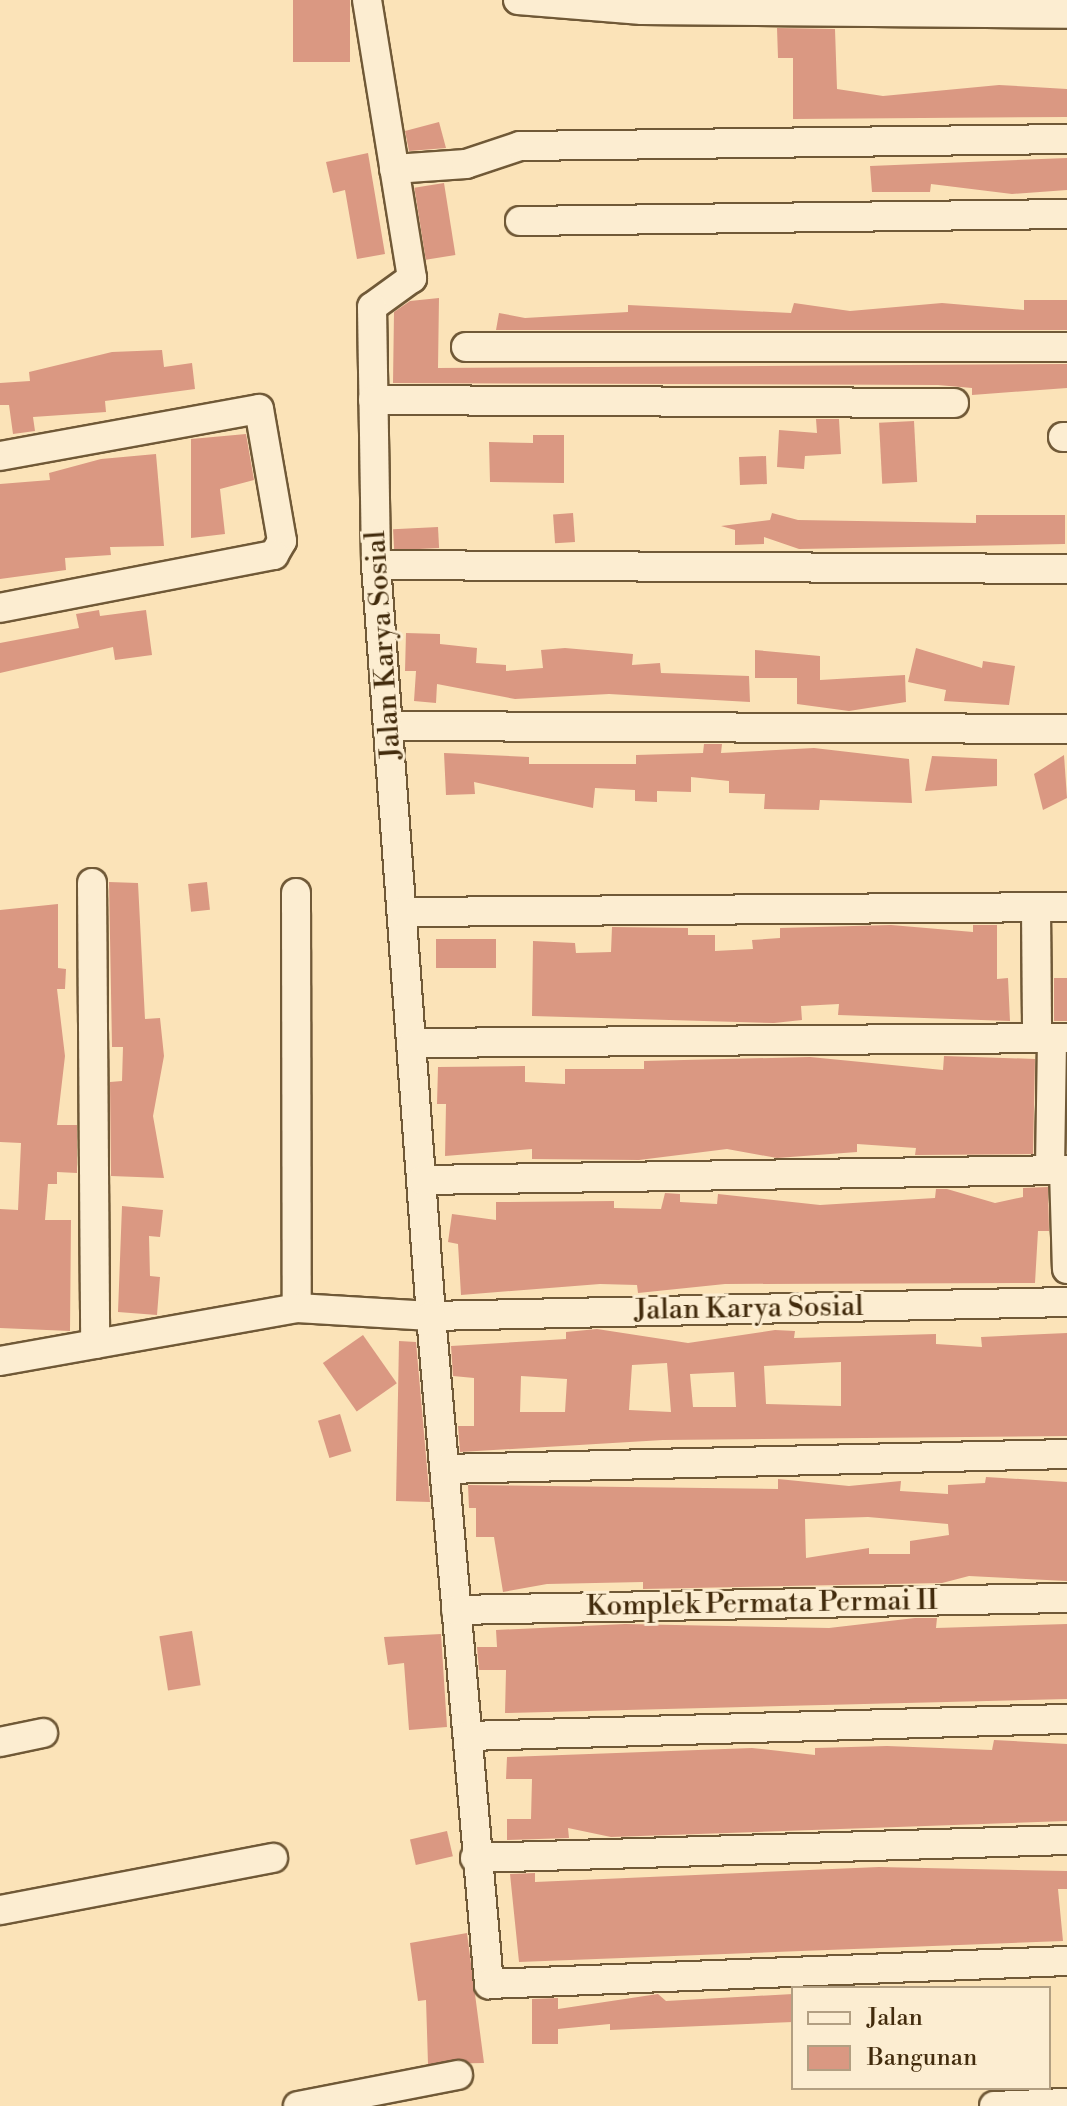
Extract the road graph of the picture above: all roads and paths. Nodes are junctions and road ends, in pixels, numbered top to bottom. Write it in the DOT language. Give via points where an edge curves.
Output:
graph roads {
  1 [pos="367,0"];
  2 [pos="518,0"];
  3 [pos="1067,14"];
  4 [pos="1067,139"];
  5 [pos="394,169"];
  6 [pos="1067,214"];
  7 [pos="520,221"];
  8 [pos="466,347"];
  9 [pos="1067,347"];
  10 [pos="373,400"];
  11 [pos="954,403"];
  12 [pos="0,456"];
  13 [pos="376,565"];
  14 [pos="1067,569"];
  15 [pos="0,608"];
  16 [pos="390,726"];
  17 [pos="1067,729"];
  18 [pos="92,883"];
  19 [pos="296,893"];
  20 [pos="1067,907"];
  21 [pos="1036,909"];
  22 [pos="403,912"];
  23 [pos="1052,1037"];
  24 [pos="414,1043"];
  25 [pos="1060,1169"];
  26 [pos="422,1180"];
  27 [pos="1067,1269"];
  28 [pos="1067,1302"];
  29 [pos="297,1308"];
  30 [pos="431,1316"];
  31 [pos="95,1344"];
  32 [pos="0,1361"];
  33 [pos="1067,1454"];
  34 [pos="445,1469"];
  35 [pos="1067,1598"];
  36 [pos="456,1610"];
  37 [pos="1067,1719"];
  38 [pos="43,1733"];
  39 [pos="468,1736"];
  40 [pos="0,1742"];
  41 [pos="1067,1840"];
  42 [pos="273,1858"];
  43 [pos="475,1858"];
  44 [pos="0,1910"];
  45 [pos="1067,1961"];
  46 [pos="458,2075"];
  47 [pos="1067,2103"];
  48 [pos="298,2106"];
  49 [pos="994,2106"];
  1 -- 5 [label="street, Jalan Karya Sosial"];
  2 -- 3 [label="street" via="642,10"];
  4 -- 5 [label="street" via="520,146 466,164"];
  5 -- 10 [label="street, Jalan Karya Sosial" via="412,278 372,307"];
  6 -- 7 [label="street"];
  8 -- 9 [label="street"];
  10 -- 11 [label="street"];
  10 -- 13 [label="street, Jalan Karya Sosial"];
  12 -- 15 [label="street" via="259,409 282,541 274,555"];
  13 -- 14 [label="street"];
  13 -- 16 [label="street, Jalan Karya Sosial"];
  16 -- 17 [label="street"];
  16 -- 22 [label="street, Jalan Karya Sosial"];
  18 -- 31 [label="street"];
  19 -- 29 [label="street"];
  20 -- 21 [label="street"];
  21 -- 22 [label="street"];
  21 -- 23 [label="street"];
  22 -- 24 [label="street, Jalan Karya Sosial"];
  23 -- 24 [label="street"];
  23 -- 25 [label="street"];
  24 -- 26 [label="street, Jalan Karya Sosial"];
  25 -- 26 [label="street"];
  25 -- 27 [label="street"];
  26 -- 30 [label="street, Jalan Karya Sosial"];
  28 -- 30 [label="street, Jalan Karya Sosial"];
  29 -- 30 [label="street, Jalan Karya Sosial"];
  29 -- 31 [label="street, Jalan Karya Sosial"];
  30 -- 34 [label="street"];
  31 -- 32 [label="street, Jalan Karya Sosial"];
  33 -- 34 [label="street"];
  34 -- 36 [label="street"];
  35 -- 36 [label="street, Komplek Permata Permai II"];
  36 -- 39 [label="street"];
  37 -- 39 [label="street"];
  38 -- 40 [label="street"];
  39 -- 43 [label="street"];
  41 -- 43 [label="street"];
  42 -- 44 [label="street"];
  43 -- 45 [label="street" via="489,1984"];
  46 -- 48 [label="street"];
  47 -- 49 [label="street"];
}
